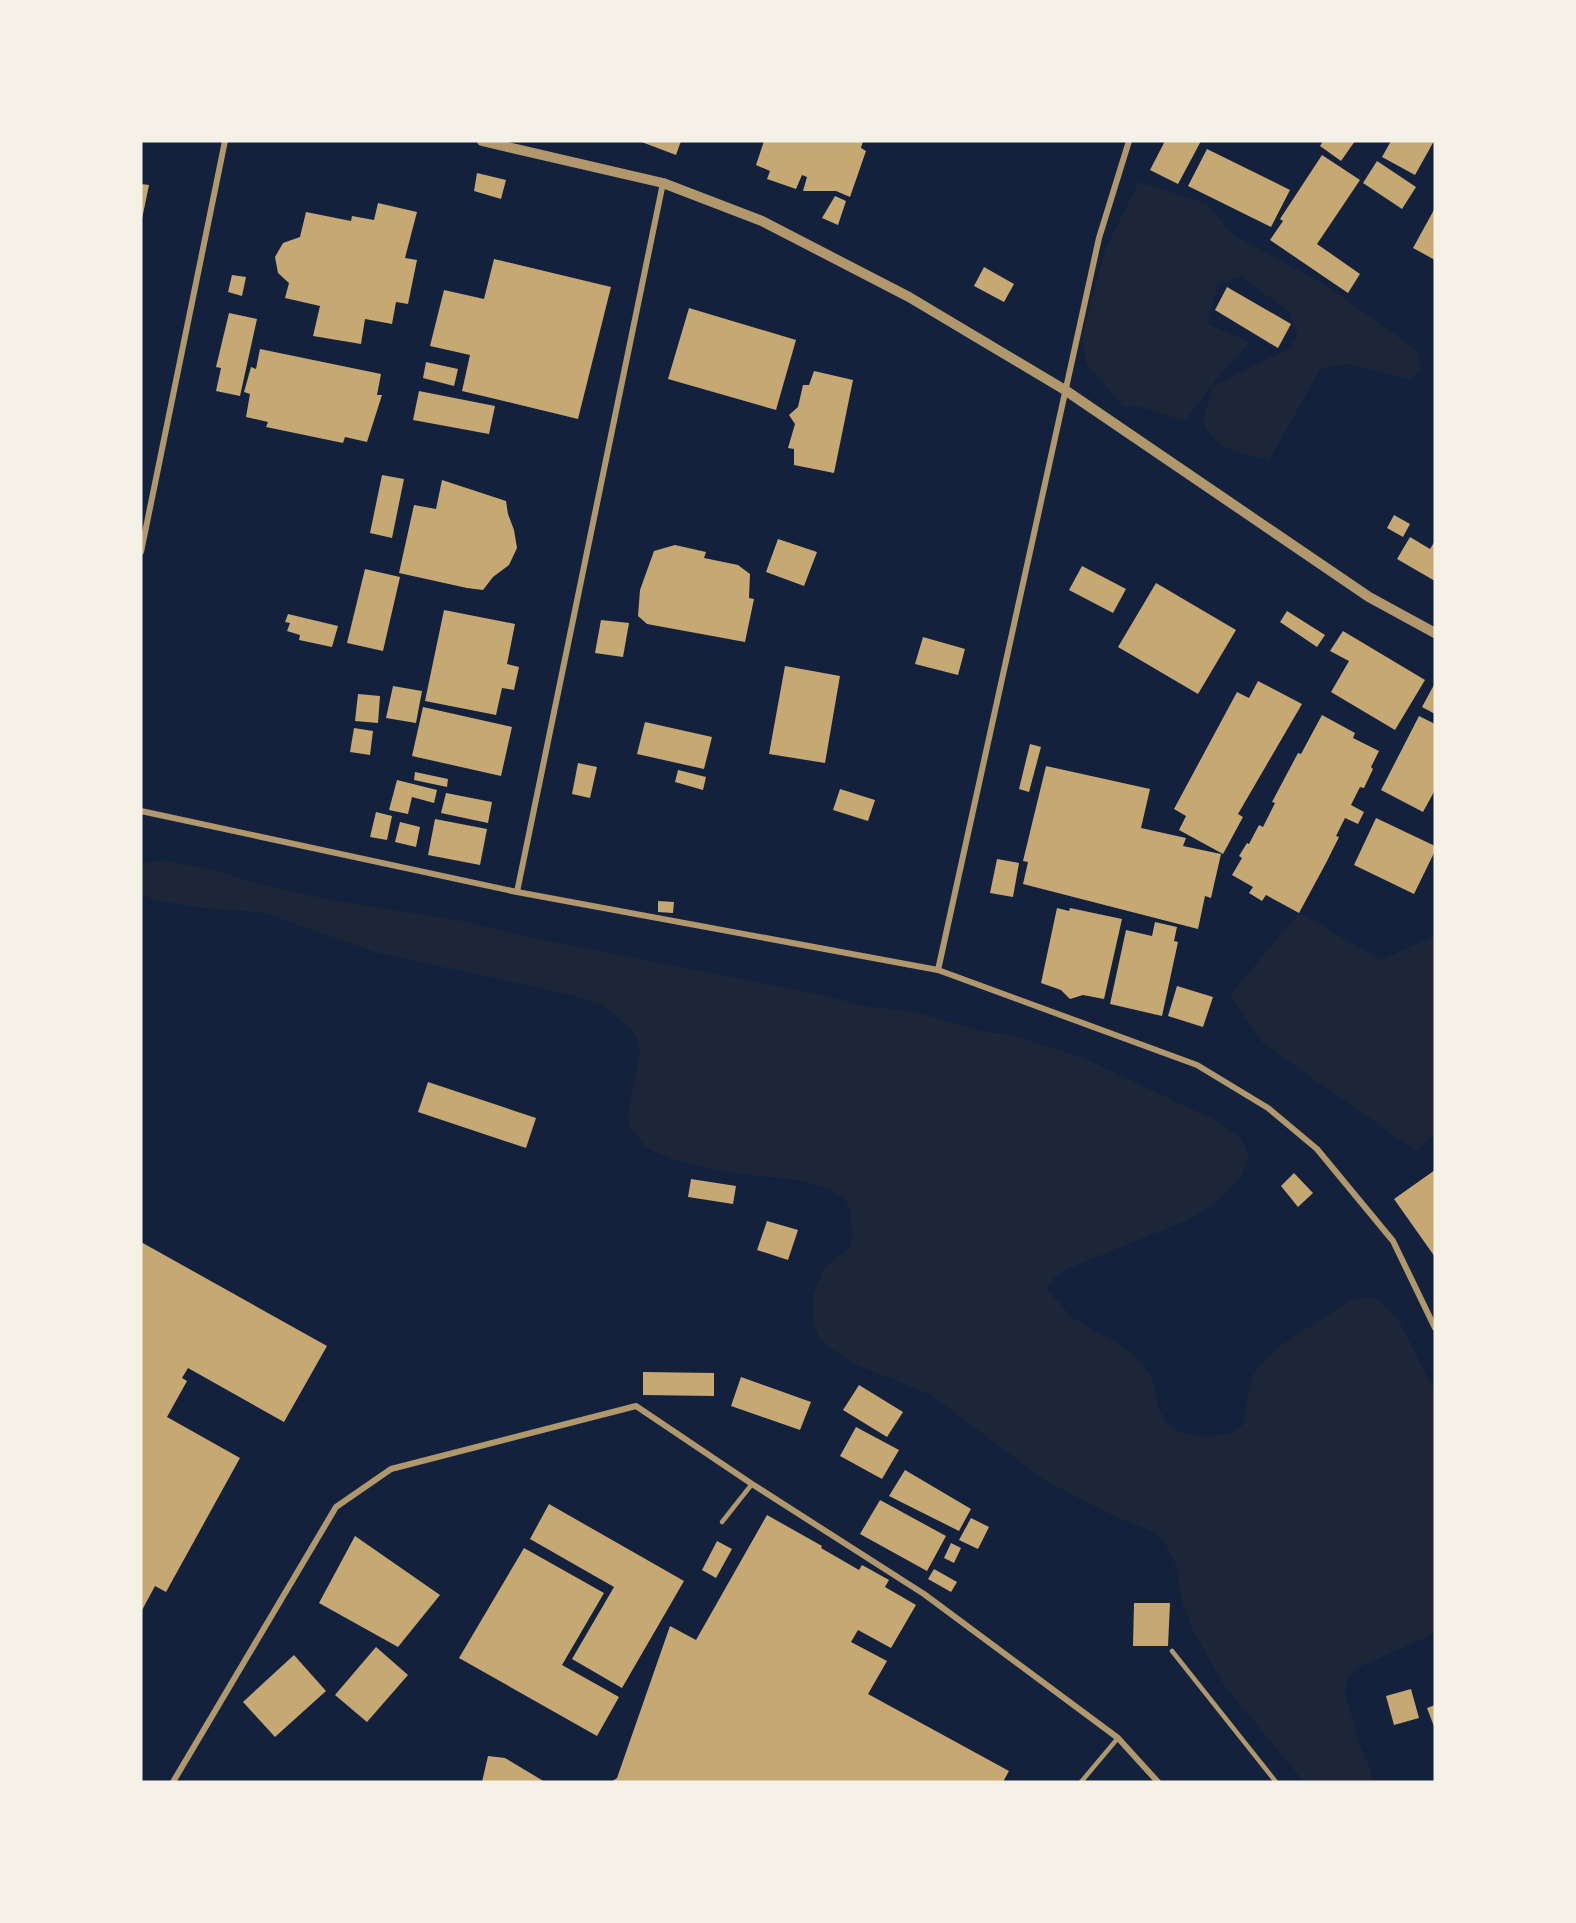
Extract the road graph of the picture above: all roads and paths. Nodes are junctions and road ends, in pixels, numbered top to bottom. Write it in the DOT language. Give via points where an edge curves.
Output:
graph roads {
  1 [pos="225,141"];
  2 [pos="482,141"];
  3 [pos="1130,141"];
  4 [pos="663,183"];
  5 [pos="1065,390"];
  6 [pos="141,552"];
  7 [pos="1435,633"];
  8 [pos="141,811"];
  9 [pos="518,892"];
  10 [pos="938,970"];
  11 [pos="1435,1328"];
  12 [pos="752,1484"];
  13 [pos="722,1522"];
  14 [pos="1172,1651"];
  15 [pos="1118,1738"];
  16 [pos="173,1782"];
  17 [pos="1081,1782"];
  18 [pos="1158,1782"];
  19 [pos="1276,1782"];
  1 -- 6 [label="street"];
  2 -- 4 [label="street"];
  3 -- 5 [label="street" via="1099,238"];
  4 -- 5 [label="street" via="762,221 909,297"];
  4 -- 9 [label="street"];
  5 -- 7 [label="street" via="1369,597"];
  5 -- 10 [label="street"];
  8 -- 9 [label="street"];
  9 -- 10 [label="street"];
  10 -- 11 [label="street" via="1197,1065 1268,1108 1317,1149 1393,1241"];
  12 -- 13 [label="lane"];
  12 -- 15 [label="street" via="924,1594"];
  12 -- 16 [label="street" via="636,1406 391,1469 336,1507"];
  14 -- 19 [label="lane"];
  15 -- 17 [label="lane"];
  15 -- 18 [label="street"];
}
